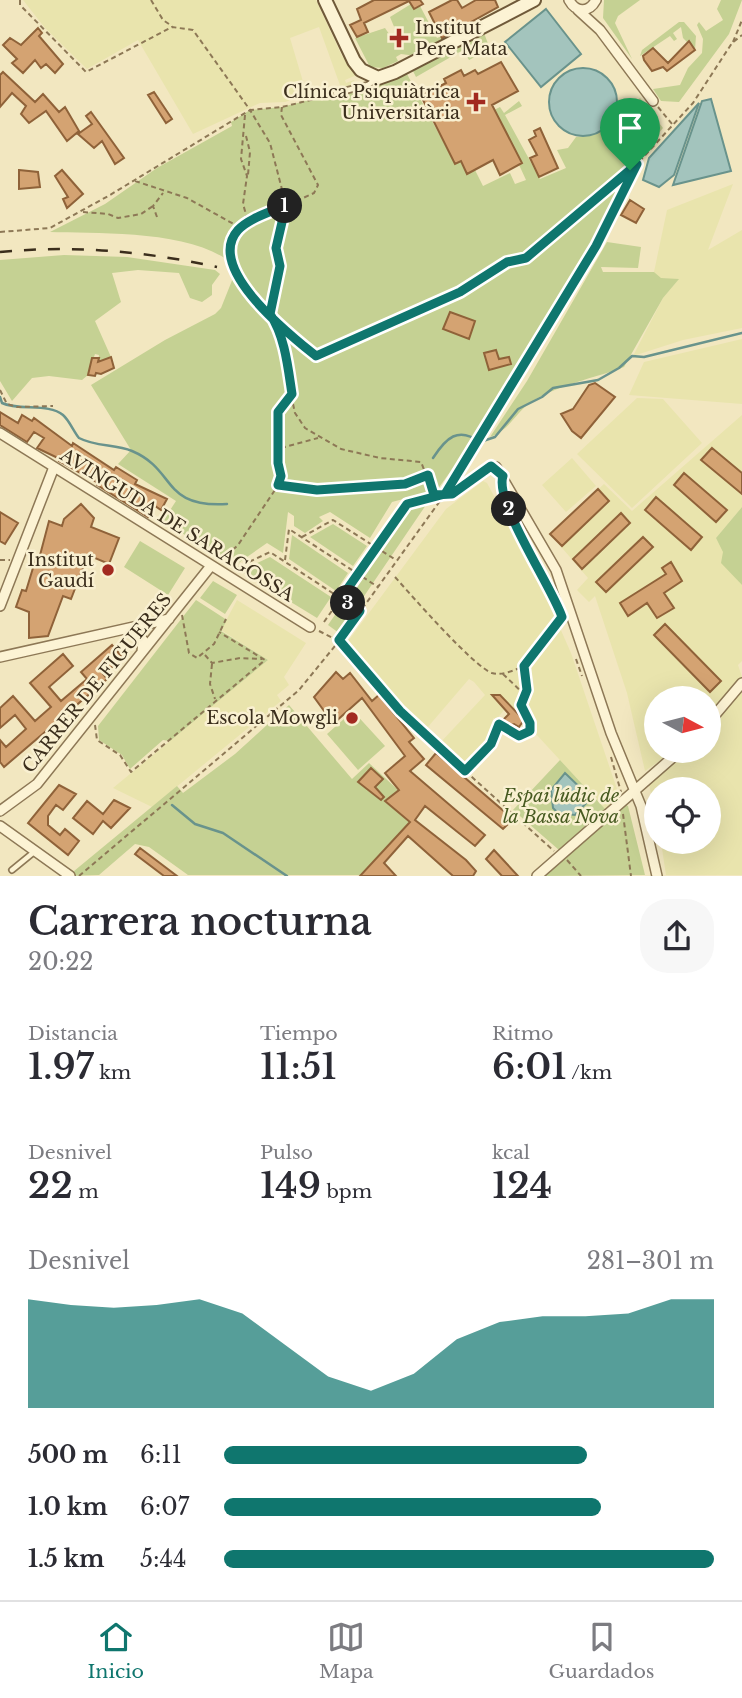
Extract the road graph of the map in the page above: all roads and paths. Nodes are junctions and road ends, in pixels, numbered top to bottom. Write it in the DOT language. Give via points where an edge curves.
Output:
graph roads {
  1 [pos="20,0"];
  2 [pos="151,0"];
  3 [pos="325,0"];
  4 [pos="535,0"];
  5 [pos="595,2"];
  6 [pos="572,3"];
  7 [pos="742,20"];
  8 [pos="172,27"];
  9 [pos="600,30"];
  10 [pos="742,35"];
  11 [pos="732,43"];
  12 [pos="377,78"];
  13 [pos="336,93"];
  14 [pos="653,101"];
  15 [pos="282,107"];
  16 [pos="250,110"];
  17 [pos="245,115"];
  18 [pos="672,124"];
  19 [pos="245,134"];
  20 [pos="637,164"];
  21 [pos="247,176"];
  22 [pos="133,181"];
  23 [pos="163,192"];
  24 [pos="286,205"];
  25 [pos="153,206"];
  26 [pos="81,211"];
  27 [pos="157,217"];
  28 [pos="248,222"];
  29 [pos="240,227"];
  30 [pos="0,232"];
  31 [pos="270,314"];
  32 [pos="275,322"];
  33 [pos="0,390"];
  34 [pos="292,394"];
  35 [pos="54,407"];
  36 [pos="0,433"];
  37 [pos="319,436"];
  38 [pos="280,448"];
  39 [pos="54,467"];
  40 [pos="496,467"];
  41 [pos="428,475"];
  42 [pos="278,485"];
  43 [pos="445,494"];
  44 [pos="503,494"];
  45 [pos="434,495"];
  46 [pos="302,537"];
  47 [pos="377,548"];
  48 [pos="0,560"];
  49 [pos="11,560"];
  50 [pos="285,561"];
  51 [pos="397,561"];
  52 [pos="210,566"];
  53 [pos="227,567"];
  54 [pos="233,570"];
  55 [pos="358,574"];
  56 [pos="395,577"];
  57 [pos="378,587"];
  58 [pos="341,598"];
  59 [pos="0,606"];
  60 [pos="360,611"];
  61 [pos="181,614"];
  62 [pos="169,619"];
  63 [pos="226,619"];
  64 [pos="324,622"];
  65 [pos="145,624"];
  66 [pos="310,626"];
  67 [pos="129,629"];
  68 [pos="219,632"];
  69 [pos="157,634"];
  70 [pos="339,640"];
  71 [pos="141,654"];
  72 [pos="205,654"];
  73 [pos="0,657"];
  74 [pos="265,660"];
  75 [pos="212,663"];
  76 [pos="524,666"];
  77 [pos="502,673"];
  78 [pos="742,683"];
  79 [pos="526,696"];
  80 [pos="216,701"];
  81 [pos="721,708"];
  82 [pos="94,725"];
  83 [pos="667,763"];
  84 [pos="465,771"];
  85 [pos="635,792"];
  86 [pos="619,806"];
  87 [pos="0,811"];
  88 [pos="0,826"];
  89 [pos="34,851"];
  90 [pos="561,855"];
  91 [pos="12,870"];
  92 [pos="70,876"];
  93 [pos="79,876"];
  94 [pos="537,876"];
  95 [pos="581,876"];
  96 [pos="631,876"];
  97 [pos="657,876"];
  1 -- 8 [label="path" via="86,72"];
  2 -- 8 [label="path"];
  3 -- 12 [label="street" via="354,61"];
  4 -- 12 [label="street"];
  5 -- 6 [label="street"];
  5 -- 9 [label="street"];
  6 -- 9 [label="street"];
  7 -- 11 [label="path"];
  8 -- 16 [label="path" via="194,30"];
  9 -- 14 [label="street"];
  10 -- 11 [label="path"];
  11 -- 18 [label="path" via="693,103"];
  12 -- 13 [label="lane"];
  13 -- 15 [label="path"];
  14 -- 18 [label="path"];
  15 -- 16 [label="path"];
  15 -- 24 [label="path" via="281,115 318,184 314,193"];
  16 -- 17 [label="path"];
  16 -- 24 [label="path" via="270,143"];
  17 -- 19 [label="path"];
  17 -- 22 [label="path"];
  18 -- 20 [label="path"];
  19 -- 21 [label="path" via="250,152"];
  19 -- 21 [label="path" via="241,159"];
  20 -- 32 [label="path" via="526,258 507,262 460,292 316,356"];
  20 -- 43 [label="path" via="596,246"];
  21 -- 28 [label="path" via="243,204"];
  22 -- 23 [label="path" via="146,182"];
  22 -- 26 [label="path"];
  23 -- 25 [label="path"];
  23 -- 29 [label="path" via="187,198"];
  24 -- 28 [label="path"];
  24 -- 31 [label="path" via="276,248 280,266"];
  25 -- 26 [label="path" via="141,214 118,218"];
  25 -- 27 [label="path"];
  26 -- 30 [label="path" via="50,228"];
  28 -- 29 [label="path"];
  29 -- 31 [label="path" via="230,245 233,270"];
  31 -- 32 [label="path"];
  32 -- 34 [label="path"];
  33 -- 35 [label="path" via="7,404"];
  34 -- 37 [label="path" via="295,413 305,428"];
  34 -- 38 [label="path" via="279,408"];
  36 -- 39 [label="street, AVINGUDA DE SARAGOSSA"];
  37 -- 38 [label="path" via="312,442"];
  37 -- 41 [label="path" via="361,454 415,458"];
  38 -- 42 [label="path"];
  39 -- 52 [label="street, AVINGUDA DE SARAGOSSA"];
  39 -- 59 [label="street"];
  40 -- 43 [label="path" via="482,470 452,494"];
  40 -- 85 [label="street" via="555,570"];
  41 -- 42 [label="path" via="405,484 317,490"];
  41 -- 45 [label="path"];
  42 -- 53 [label="path" via="238,545 224,558"];
  43 -- 45 [label="path"];
  43 -- 51 [label="path"];
  44 -- 76 [label="path" via="562,617"];
  45 -- 47 [label="path" via="407,504"];
  46 -- 47 [label="path" via="333,520"];
  46 -- 50 [label="path" via="289,529"];
  46 -- 55 [label="path"];
  47 -- 51 [label="path"];
  47 -- 55 [label="path"];
  48 -- 49 [label="path"];
  50 -- 54 [label="path" via="270,552"];
  50 -- 58 [label="path"];
  51 -- 57 [label="path"];
  52 -- 62 [label="street, CARRER DE FIGUERES"];
  52 -- 66 [label="street, AVINGUDA DE SARAGOSSA"];
  55 -- 57 [label="path"];
  55 -- 58 [label="path"];
  56 -- 77 [label="path" via="474,661 490,672"];
  57 -- 60 [label="path"];
  58 -- 60 [label="path"];
  58 -- 64 [label="path"];
  60 -- 70 [label="path"];
  61 -- 72 [label="path" via="189,653 197,658"];
  62 -- 65 [label="street"];
  62 -- 69 [label="street, CARRER DE FIGUERES"];
  63 -- 68 [label="path"];
  65 -- 67 [label="street"];
  65 -- 69 [label="street" via="155,627"];
  66 -- 70 [label="path"];
  67 -- 69 [label="street"];
  67 -- 71 [label="street" via="143,640"];
  67 -- 73 [label="street"];
  68 -- 72 [label="path"];
  68 -- 74 [label="path"];
  69 -- 71 [label="street, CARRER DE FIGUERES"];
  70 -- 84 [label="path" via="400,711"];
  70 -- 93 [label="path" via="299,690"];
  71 -- 87 [label="street, CARRER DE FIGUERES" via="37,784"];
  72 -- 75 [label="path"];
  74 -- 75 [label="path"];
  74 -- 80 [label="path"];
  75 -- 80 [label="path" via="210,684"];
  76 -- 77 [label="path"];
  76 -- 79 [label="path"];
  77 -- 79 [label="path"];
  78 -- 81 [label="street"];
  79 -- 84 [label="path" via="521,705 530,731 519,736 499,724 491,744"];
  80 -- 82 [label="path" via="131,772 120,755 97,740"];
  83 -- 85 [label="street"];
  84 -- 90 [label="path"];
  85 -- 86 [label="street"];
  85 -- 97 [label="street"];
  86 -- 90 [label="street"];
  86 -- 96 [label="path"];
  88 -- 89 [label="street"];
  89 -- 91 [label="lane"];
  89 -- 92 [label="street"];
  90 -- 94 [label="street"];
  90 -- 95 [label="path"];
}
